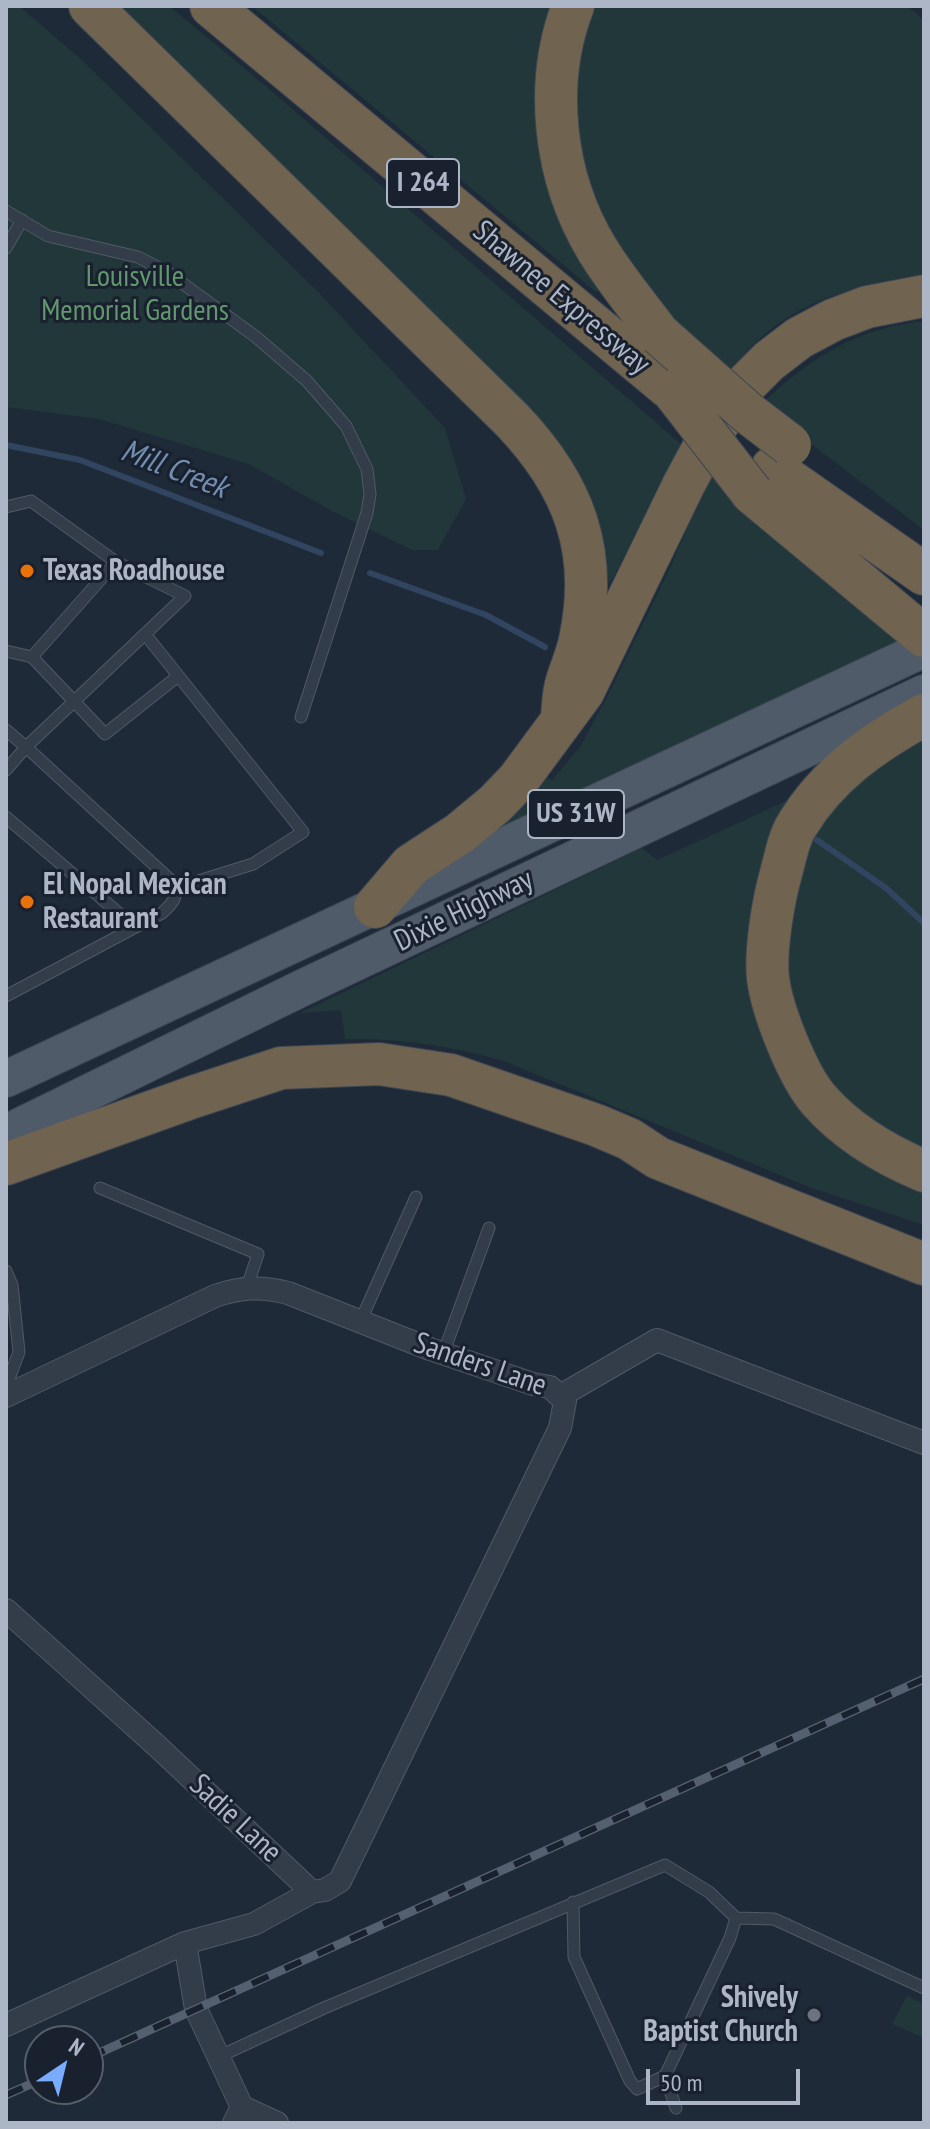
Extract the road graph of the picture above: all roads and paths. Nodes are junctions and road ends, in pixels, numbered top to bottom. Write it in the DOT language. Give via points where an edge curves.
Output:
graph roads {
  1 [pos="90,6"];
  2 [pos="211,6"];
  3 [pos="573,6"];
  4 [pos="6,211"];
  5 [pos="22,220"];
  6 [pos="6,248"];
  7 [pos="924,296"];
  8 [pos="647,346"];
  9 [pos="771,469"];
  10 [pos="6,507"];
  11 [pos="116,562"];
  12 [pos="918,570"];
  13 [pos="145,634"];
  14 [pos="917,635"];
  15 [pos="6,651"];
  16 [pos="32,657"];
  17 [pos="178,676"];
  18 [pos="924,693"];
  19 [pos="73,703"];
  20 [pos="924,715"];
  21 [pos="301,717"];
  22 [pos="562,718"];
  23 [pos="6,730"];
  24 [pos="26,747"];
  25 [pos="6,770"];
  26 [pos="6,817"];
  27 [pos="176,888"];
  28 [pos="375,907"];
  29 [pos="135,927"];
  30 [pos="7,995"];
  31 [pos="6,1079"];
  32 [pos="6,1133"];
  33 [pos="629,1139"];
  34 [pos="6,1164"];
  35 [pos="924,1171"];
  36 [pos="100,1188"];
  37 [pos="416,1197"];
  38 [pos="489,1228"];
  39 [pos="924,1238"];
  40 [pos="924,1264"];
  41 [pos="6,1271"];
  42 [pos="247,1287"];
  43 [pos="360,1322"];
  44 [pos="11,1328"];
  45 [pos="443,1354"];
  46 [pos="6,1387"];
  47 [pos="562,1395"];
  48 [pos="6,1396"];
  49 [pos="924,1443"];
  50 [pos="6,1610"];
  51 [pos="312,1892"];
  52 [pos="573,1902"];
  53 [pos="736,1918"];
  54 [pos="185,1943"];
  55 [pos="924,1988"];
  56 [pos="6,2025"];
  57 [pos="218,2057"];
  58 [pos="665,2076"];
  59 [pos="676,2108"];
  60 [pos="238,2115"];
  61 [pos="277,2123"];
  1 -- 22 [label="highway" via="546,458 573,507 587,588"];
  2 -- 8 [label="highway, Shawnee Expressway / I 264"];
  3 -- 8 [label="highway" via="563,31 557,92 566,177"];
  4 -- 5 [label="lane"];
  5 -- 6 [label="lane"];
  5 -- 21 [label="lane" via="48,236 138,257 167,272 256,337 307,381 346,426 367,469 370,494"];
  7 -- 22 [label="highway" via="833,320 789,346 742,388 684,484 583,692"];
  8 -- 9 [label="highway, Shawnee Expressway / I 264, bridge" via="673,391"];
  8 -- 9 [label="highway, bridge" via="748,413"];
  9 -- 12 [label="highway, Shawnee Expressway / I 264"];
  9 -- 14 [label="highway"];
  10 -- 11 [label="lane" via="31,501"];
  11 -- 13 [label="lane" via="185,596"];
  11 -- 16 [label="lane"];
  13 -- 17 [label="lane"];
  13 -- 19 [label="lane"];
  14 -- 28 [label="main road, Dixie Highway / US 31W"];
  15 -- 16 [label="lane"];
  16 -- 19 [label="lane"];
  17 -- 19 [label="lane" via="105,734"];
  17 -- 27 [label="lane" via="303,832 253,864"];
  18 -- 32 [label="main road, Dixie Highway / US 31W"];
  19 -- 24 [label="lane"];
  20 -- 35 [label="highway" via="860,754 795,827 772,903 768,978 790,1051 819,1100 858,1135"];
  22 -- 28 [label="highway" via="495,804 411,865"];
  23 -- 24 [label="lane"];
  24 -- 25 [label="lane"];
  24 -- 27 [label="lane"];
  26 -- 29 [label="lane"];
  27 -- 29 [label="lane" via="172,904"];
  28 -- 31 [label="main road, Dixie Highway / US 31W"];
  29 -- 30 [label="lane"];
  33 -- 34 [label="highway" via="451,1075 379,1064 281,1068"];
  33 -- 39 [label="highway" via="665,1140 857,1219"];
  33 -- 40 [label="highway" via="658,1158"];
  36 -- 42 [label="lane" via="258,1254"];
  37 -- 43 [label="lane"];
  38 -- 45 [label="lane"];
  41 -- 44 [label="lane" via="12,1285"];
  42 -- 43 [label="street, Sanders Lane" via="288,1293"];
  42 -- 48 [label="street, Sanders Lane" via="186,1308"];
  43 -- 45 [label="street, Sanders Lane"];
  44 -- 46 [label="lane" via="19,1352"];
  45 -- 47 [label="street, Sanders Lane"];
  47 -- 49 [label="street" via="657,1340"];
  47 -- 51 [label="street, Sanders Lane" via="560,1428 344,1876 325,1890"];
  50 -- 51 [label="street, Sadie Lane"];
  51 -- 54 [label="street, Sadie Lane" via="254,1924"];
  52 -- 53 [label="lane" via="665,1865 709,1892"];
  52 -- 57 [label="lane"];
  52 -- 58 [label="lane" via="574,1957 630,2081 637,2089"];
  53 -- 55 [label="lane" via="774,1919"];
  53 -- 58 [label="lane"];
  54 -- 56 [label="street, Sadie Lane"];
  54 -- 57 [label="street" via="196,2009"];
  57 -- 60 [label="street"];
  58 -- 59 [label="lane"];
  60 -- 61 [label="street"];
}
